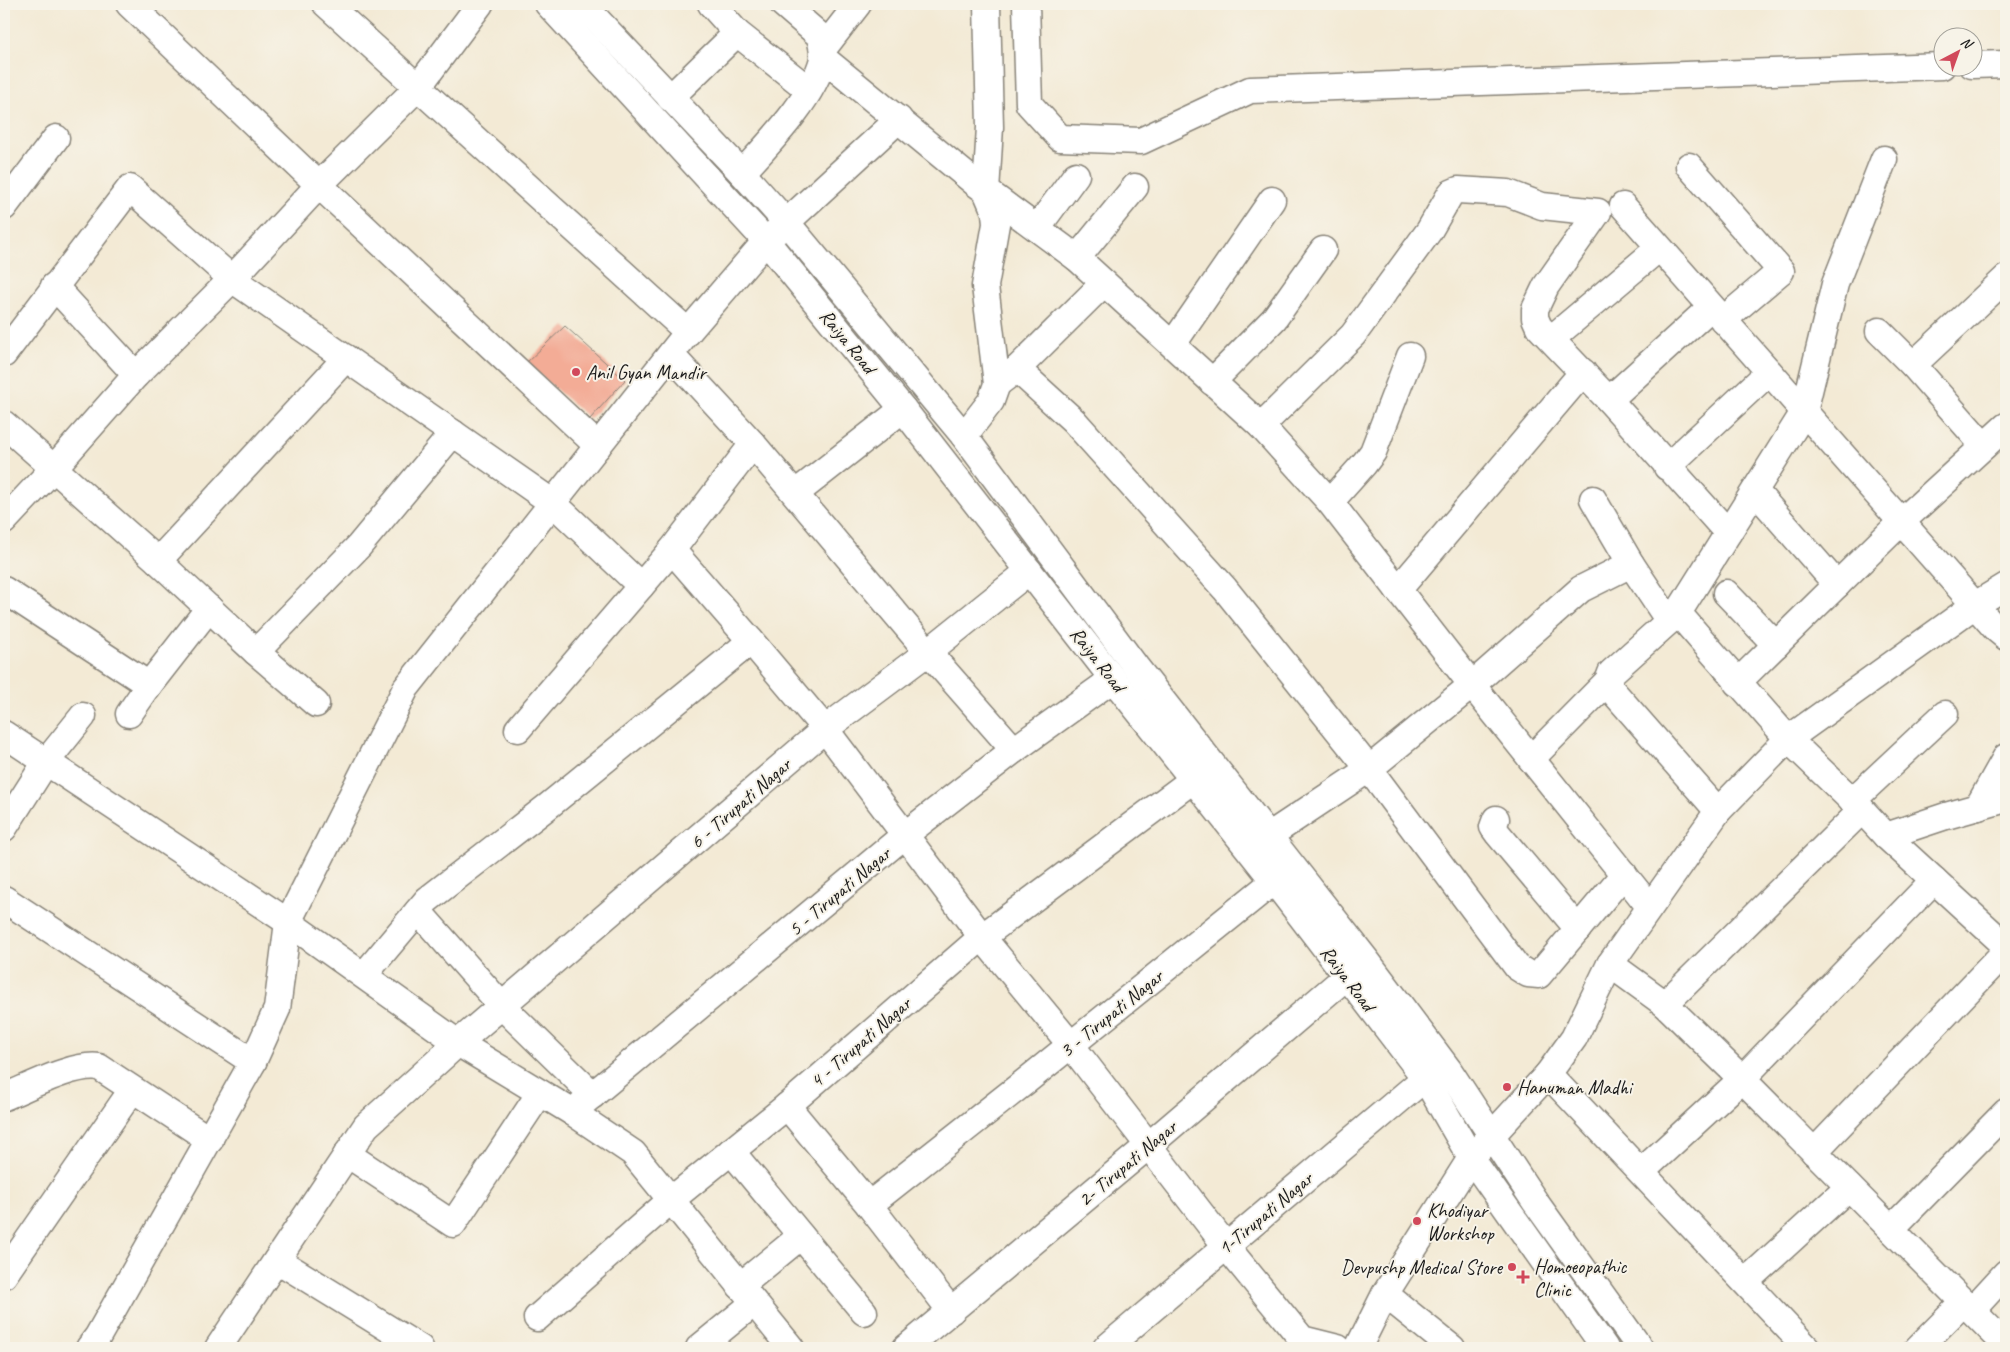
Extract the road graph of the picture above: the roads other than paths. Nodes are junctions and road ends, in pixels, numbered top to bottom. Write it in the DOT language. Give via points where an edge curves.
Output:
graph roads {
  1 [pos="129,4"];
  2 [pos="326,4"];
  3 [pos="480,4"];
  4 [pos="548,4"];
  5 [pos="582,4"];
  6 [pos="711,4"];
  7 [pos="783,4"];
  8 [pos="858,4"];
  9 [pos="987,4"];
  10 [pos="1026,4"];
  11 [pos="737,32"];
  12 [pos="823,54"];
  13 [pos="2006,64"];
  14 [pos="1982,65"];
  15 [pos="1932,66"];
  16 [pos="418,87"];
  17 [pos="809,90"];
  18 [pos="670,98"];
  19 [pos="898,119"];
  20 [pos="56,138"];
  21 [pos="1884,159"];
  22 [pos="1689,166"];
  23 [pos="742,173"];
  24 [pos="1076,175"];
  25 [pos="319,185"];
  26 [pos="1135,187"];
  27 [pos="986,191"];
  28 [pos="1272,200"];
  29 [pos="1624,206"];
  30 [pos="4,207"];
  31 [pos="786,223"];
  32 [pos="1037,228"];
  33 [pos="766,241"];
  34 [pos="1660,248"];
  35 [pos="1323,250"];
  36 [pos="1077,258"];
  37 [pos="2006,278"];
  38 [pos="232,279"];
  39 [pos="1104,283"];
  40 [pos="54,286"];
  41 [pos="1717,314"];
  42 [pos="1878,331"];
  43 [pos="688,332"];
  44 [pos="1551,339"];
  45 [pos="1173,344"];
  46 [pos="4,354"];
  47 [pos="671,355"];
  48 [pos="1410,356"];
  49 [pos="346,358"];
  50 [pos="1913,365"];
  51 [pos="1583,372"];
  52 [pos="1769,372"];
  53 [pos="136,375"];
  54 [pos="1007,376"];
  55 [pos="1212,382"];
  56 [pos="1609,400"];
  57 [pos="903,409"];
  58 [pos="1804,412"];
  59 [pos="4,424"];
  60 [pos="1261,426"];
  61 [pos="2006,426"];
  62 [pos="453,433"];
  63 [pos="964,436"];
  64 [pos="754,444"];
  65 [pos="598,446"];
  66 [pos="1984,446"];
  67 [pos="1667,467"];
  68 [pos="53,469"];
  69 [pos="1755,491"];
  70 [pos="796,493"];
  71 [pos="1593,499"];
  72 [pos="1330,502"];
  73 [pos="553,503"];
  74 [pos="4,521"];
  75 [pos="1900,523"];
  76 [pos="1728,533"];
  77 [pos="672,550"];
  78 [pos="158,561"];
  79 [pos="1631,564"];
  80 [pos="1029,571"];
  81 [pos="1837,585"];
  82 [pos="641,586"];
  83 [pos="2006,586"];
  84 [pos="4,590"];
  85 [pos="1398,590"];
  86 [pos="1726,593"];
  87 [pos="1975,605"];
  88 [pos="208,608"];
  89 [pos="1674,617"];
  90 [pos="2006,637"];
  91 [pos="751,641"];
  92 [pos="1776,645"];
  93 [pos="256,652"];
  94 [pos="928,652"];
  95 [pos="1114,679"];
  96 [pos="1608,681"];
  97 [pos="1737,683"];
  98 [pos="149,685"];
  99 [pos="1472,685"];
  100 [pos="316,704"];
  101 [pos="129,714"];
  102 [pos="1945,714"];
  103 [pos="83,716"];
  104 [pos="518,728"];
  105 [pos="825,730"];
  106 [pos="4,734"];
  107 [pos="1788,739"];
  108 [pos="1014,750"];
  109 [pos="2006,757"];
  110 [pos="1531,759"];
  111 [pos="46,762"];
  112 [pos="1369,769"];
  113 [pos="1194,780"];
  114 [pos="2006,799"];
  115 [pos="1857,806"];
  116 [pos="1978,806"];
  117 [pos="1718,811"];
  118 [pos="1496,819"];
  119 [pos="4,828"];
  120 [pos="906,834"];
  121 [pos="1886,836"];
  122 [pos="1259,842"];
  123 [pos="1624,874"];
  124 [pos="1934,880"];
  125 [pos="1274,881"];
  126 [pos="4,899"];
  127 [pos="1650,906"];
  128 [pos="418,911"];
  129 [pos="288,922"];
  130 [pos="1578,929"];
  131 [pos="982,937"];
  132 [pos="2006,946"];
  133 [pos="2006,951"];
  134 [pos="1610,964"];
  135 [pos="364,975"];
  136 [pos="1347,976"];
  137 [pos="1665,1004"];
  138 [pos="502,1006"];
  139 [pos="458,1043"];
  140 [pos="1071,1045"];
  141 [pos="253,1062"];
  142 [pos="1548,1074"];
  143 [pos="1425,1078"];
  144 [pos="1742,1080"];
  145 [pos="132,1090"];
  146 [pos="540,1093"];
  147 [pos="593,1095"];
  148 [pos="4,1096"];
  149 [pos="787,1106"];
  150 [pos="572,1112"];
  151 [pos="2006,1112"];
  152 [pos="1492,1134"];
  153 [pos="210,1140"];
  154 [pos="1148,1146"];
  155 [pos="731,1151"];
  156 [pos="1814,1152"];
  157 [pos="347,1154"];
  158 [pos="1471,1158"];
  159 [pos="1640,1172"];
  160 [pos="1849,1187"];
  161 [pos="671,1200"];
  162 [pos="868,1204"];
  163 [pos="1891,1229"];
  164 [pos="801,1236"];
  165 [pos="1226,1246"];
  166 [pos="277,1260"];
  167 [pos="2006,1273"];
  168 [pos="4,1275"];
  169 [pos="1745,1282"];
  170 [pos="747,1294"];
  171 [pos="1385,1294"];
  172 [pos="1968,1306"];
  173 [pos="951,1310"];
  174 [pos="864,1312"];
  175 [pos="537,1318"];
  176 [pos="1297,1344"];
  177 [pos="2006,1345"];
  178 [pos="89,1348"];
  179 [pos="218,1348"];
  180 [pos="420,1348"];
  181 [pos="699,1348"];
  182 [pos="791,1348"];
  183 [pos="906,1348"];
  184 [pos="1106,1348"];
  185 [pos="1338,1348"];
  186 [pos="1358,1348"];
  187 [pos="1452,1348"];
  188 [pos="1605,1348"];
  189 [pos="1640,1348"];
  190 [pos="1807,1348"];
  191 [pos="1918,1348"];
  1 -- 25 [label="street"];
  2 -- 16 [label="street"];
  3 -- 16 [label="street"];
  4 -- 33 [label="street, Raiya Road"];
  5 -- 18 [label="street, Raiya Road"];
  6 -- 11 [label="street"];
  7 -- 12 [label="street" via="820,36"];
  8 -- 12 [label="street"];
  9 -- 27 [label="street" via="990,127"];
  10 -- 15 [label="street" via="1029,104 1060,138 1141,141 1250,90"];
  11 -- 17 [label="street"];
  11 -- 18 [label="street"];
  12 -- 17 [label="street"];
  12 -- 19 [label="street"];
  13 -- 14 [label="street"];
  16 -- 25 [label="street"];
  16 -- 43 [label="street"];
  17 -- 23 [label="street" via="786,124"];
  18 -- 23 [label="street, Raiya Road"];
  19 -- 27 [label="street"];
  19 -- 31 [label="street"];
  20 -- 30 [label="street"];
  21 -- 58 [label="street" via="1835,284"];
  22 -- 41 [label="street" via="1781,271"];
  23 -- 31 [label="street, Raiya Road"];
  24 -- 32 [label="street"];
  25 -- 38 [label="street"];
  25 -- 65 [label="street"];
  26 -- 36 [label="street"];
  27 -- 32 [label="street"];
  27 -- 54 [label="street" via="995,212 996,224 985,286"];
  28 -- 45 [label="street"];
  29 -- 34 [label="street"];
  31 -- 33 [label="street"];
  31 -- 63 [label="street, Raiya Road"];
  32 -- 36 [label="street"];
  33 -- 43 [label="street"];
  33 -- 57 [label="street, Raiya Road"];
  34 -- 41 [label="street"];
  34 -- 44 [label="street"];
  35 -- 55 [label="street" via="1274,319"];
  36 -- 39 [label="street"];
  37 -- 50 [label="street"];
  38 -- 40 [label="street" via="130,188"];
  38 -- 49 [label="street"];
  38 -- 53 [label="street"];
  39 -- 45 [label="street"];
  39 -- 54 [label="street"];
  40 -- 46 [label="street"];
  40 -- 53 [label="street"];
  41 -- 52 [label="street"];
  41 -- 56 [label="street"];
  42 -- 50 [label="street"];
  43 -- 47 [label="street"];
  44 -- 51 [label="street"];
  44 -- 60 [label="street" via="1539,327 1535,309 1546,286 1598,212 1542,206 1508,193 1458,190 1451,193 1429,231 1354,335"];
  45 -- 55 [label="street"];
  47 -- 64 [label="street"];
  47 -- 65 [label="street"];
  48 -- 72 [label="street" via="1373,452"];
  49 -- 62 [label="street"];
  49 -- 78 [label="street"];
  50 -- 66 [label="street"];
  51 -- 56 [label="street"];
  51 -- 85 [label="street"];
  52 -- 58 [label="street"];
  52 -- 67 [label="street"];
  53 -- 68 [label="street"];
  54 -- 63 [label="street"];
  54 -- 112 [label="street" via="1074,421 1225,589"];
  55 -- 60 [label="street"];
  56 -- 67 [label="street"];
  57 -- 70 [label="street"];
  57 -- 80 [label="street, Raiya Road"];
  58 -- 69 [label="street"];
  58 -- 75 [label="street"];
  59 -- 68 [label="street"];
  60 -- 72 [label="street"];
  61 -- 66 [label="street"];
  62 -- 73 [label="street"];
  62 -- 93 [label="street" via="359,546"];
  63 -- 122 [label="street, Raiya Road" via="1136,667"];
  64 -- 70 [label="street"];
  64 -- 77 [label="street"];
  65 -- 73 [label="street"];
  66 -- 75 [label="street"];
  67 -- 76 [label="street"];
  68 -- 74 [label="street"];
  68 -- 78 [label="street"];
  69 -- 76 [label="street"];
  69 -- 81 [label="street"];
  70 -- 94 [label="street"];
  71 -- 79 [label="street"];
  72 -- 85 [label="street"];
  73 -- 82 [label="street"];
  73 -- 129 [label="street" via="406,688"];
  75 -- 81 [label="street"];
  75 -- 87 [label="street"];
  76 -- 89 [label="street"];
  77 -- 82 [label="street"];
  77 -- 91 [label="street"];
  78 -- 88 [label="street"];
  79 -- 89 [label="street"];
  79 -- 99 [label="street" via="1581,589"];
  80 -- 94 [label="street, 6 - Tirupati Nagar"];
  80 -- 95 [label="street, Raiya Road"];
  81 -- 92 [label="street"];
  82 -- 104 [label="street"];
  83 -- 87 [label="street"];
  84 -- 98 [label="street"];
  85 -- 99 [label="street"];
  86 -- 92 [label="street"];
  87 -- 90 [label="street"];
  87 -- 107 [label="street"];
  88 -- 93 [label="street"];
  88 -- 98 [label="street"];
  89 -- 96 [label="street" via="1611,673"];
  89 -- 97 [label="street"];
  91 -- 105 [label="street"];
  91 -- 128 [label="street" via="427,900"];
  92 -- 97 [label="street"];
  93 -- 100 [label="street"];
  94 -- 105 [label="street, 6 - Tirupati Nagar"];
  94 -- 108 [label="street"];
  95 -- 108 [label="street, 5 - Tirupati Nagar"];
  95 -- 113 [label="street, Raiya Road"];
  96 -- 110 [label="street"];
  96 -- 117 [label="street" via="1610,688"];
  97 -- 107 [label="street"];
  98 -- 101 [label="street"];
  99 -- 110 [label="street"];
  99 -- 112 [label="street"];
  102 -- 115 [label="street"];
  103 -- 111 [label="street"];
  105 -- 120 [label="street"];
  105 -- 138 [label="street, 6 - Tirupati Nagar"];
  106 -- 111 [label="street"];
  107 -- 115 [label="street"];
  107 -- 117 [label="street"];
  108 -- 120 [label="street, 5 - Tirupati Nagar"];
  109 -- 116 [label="street"];
  110 -- 123 [label="street"];
  111 -- 119 [label="street"];
  111 -- 129 [label="street"];
  112 -- 122 [label="street"];
  112 -- 130 [label="street" via="1517,966 1528,974 1540,974"];
  113 -- 122 [label="street, Raiya Road"];
  113 -- 131 [label="street, 4 - Tirupati Nagar"];
  114 -- 116 [label="street"];
  115 -- 121 [label="street"];
  115 -- 137 [label="street"];
  116 -- 121 [label="street"];
  117 -- 127 [label="street"];
  118 -- 130 [label="street" via="1494,827 1498,834"];
  120 -- 131 [label="street"];
  120 -- 147 [label="street, 5 - Tirupati Nagar"];
  121 -- 124 [label="street"];
  122 -- 125 [label="street, Raiya Road"];
  122 -- 152 [label="street, Raiya Road" via="1367,961"];
  123 -- 127 [label="street"];
  123 -- 130 [label="street"];
  124 -- 132 [label="street"];
  124 -- 144 [label="street"];
  125 -- 136 [label="street, Raiya Road"];
  125 -- 140 [label="street, 3 - Tirupati Nagar"];
  126 -- 141 [label="street"];
  127 -- 134 [label="street"];
  128 -- 135 [label="street"];
  128 -- 138 [label="street"];
  129 -- 135 [label="street"];
  129 -- 141 [label="street" via="277,1009"];
  131 -- 140 [label="street"];
  131 -- 149 [label="street, 4 - Tirupati Nagar"];
  133 -- 156 [label="street"];
  134 -- 137 [label="street"];
  134 -- 142 [label="street" via="1574,1038"];
  135 -- 139 [label="street"];
  136 -- 143 [label="street, Raiya Road"];
  136 -- 154 [label="street, 2- Tirupati Nagar"];
  137 -- 144 [label="street"];
  138 -- 139 [label="street, 6 - Tirupati Nagar"];
  138 -- 147 [label="street"];
  139 -- 146 [label="street"];
  139 -- 157 [label="street, 6 - Tirupati Nagar" via="366,1126"];
  140 -- 154 [label="street"];
  140 -- 162 [label="street, 3 - Tirupati Nagar"];
  141 -- 153 [label="street"];
  142 -- 152 [label="street"];
  142 -- 159 [label="street"];
  143 -- 158 [label="street, Raiya Road"];
  143 -- 165 [label="street, 1-Tirupati Nagar"];
  144 -- 156 [label="street"];
  144 -- 159 [label="street"];
  145 -- 148 [label="street" via="99,1067 89,1066 75,1068"];
  145 -- 153 [label="street"];
  145 -- 168 [label="street"];
  146 -- 150 [label="street"];
  146 -- 157 [label="street" via="453,1224"];
  147 -- 150 [label="street, 5 - Tirupati Nagar"];
  149 -- 155 [label="street, 4 - Tirupati Nagar"];
  149 -- 162 [label="street"];
  150 -- 161 [label="street" via="633,1152"];
  151 -- 163 [label="street"];
  152 -- 158 [label="street"];
  152 -- 189 [label="street, Raiya Road" via="1536,1203"];
  153 -- 178 [label="street"];
  154 -- 165 [label="street"];
  154 -- 173 [label="street, 2- Tirupati Nagar"];
  155 -- 161 [label="street, 4 - Tirupati Nagar"];
  155 -- 164 [label="street"];
  156 -- 160 [label="street"];
  157 -- 166 [label="street, 6 - Tirupati Nagar"];
  158 -- 171 [label="street"];
  158 -- 188 [label="street, Raiya Road"];
  159 -- 169 [label="street"];
  160 -- 163 [label="street"];
  160 -- 169 [label="street"];
  161 -- 170 [label="street"];
  161 -- 175 [label="street, 4 - Tirupati Nagar"];
  162 -- 173 [label="street"];
  163 -- 172 [label="street"];
  164 -- 170 [label="street"];
  164 -- 174 [label="street"];
  165 -- 176 [label="street"];
  165 -- 184 [label="street, 1-Tirupati Nagar"];
  166 -- 179 [label="street, 6 - Tirupati Nagar"];
  166 -- 180 [label="street"];
  167 -- 172 [label="street"];
  169 -- 190 [label="street"];
  170 -- 181 [label="street"];
  170 -- 182 [label="street"];
  171 -- 186 [label="street"];
  171 -- 187 [label="street"];
  172 -- 177 [label="street"];
  172 -- 191 [label="street"];
  173 -- 183 [label="street, 2- Tirupati Nagar"];
  176 -- 185 [label="street"];
}
